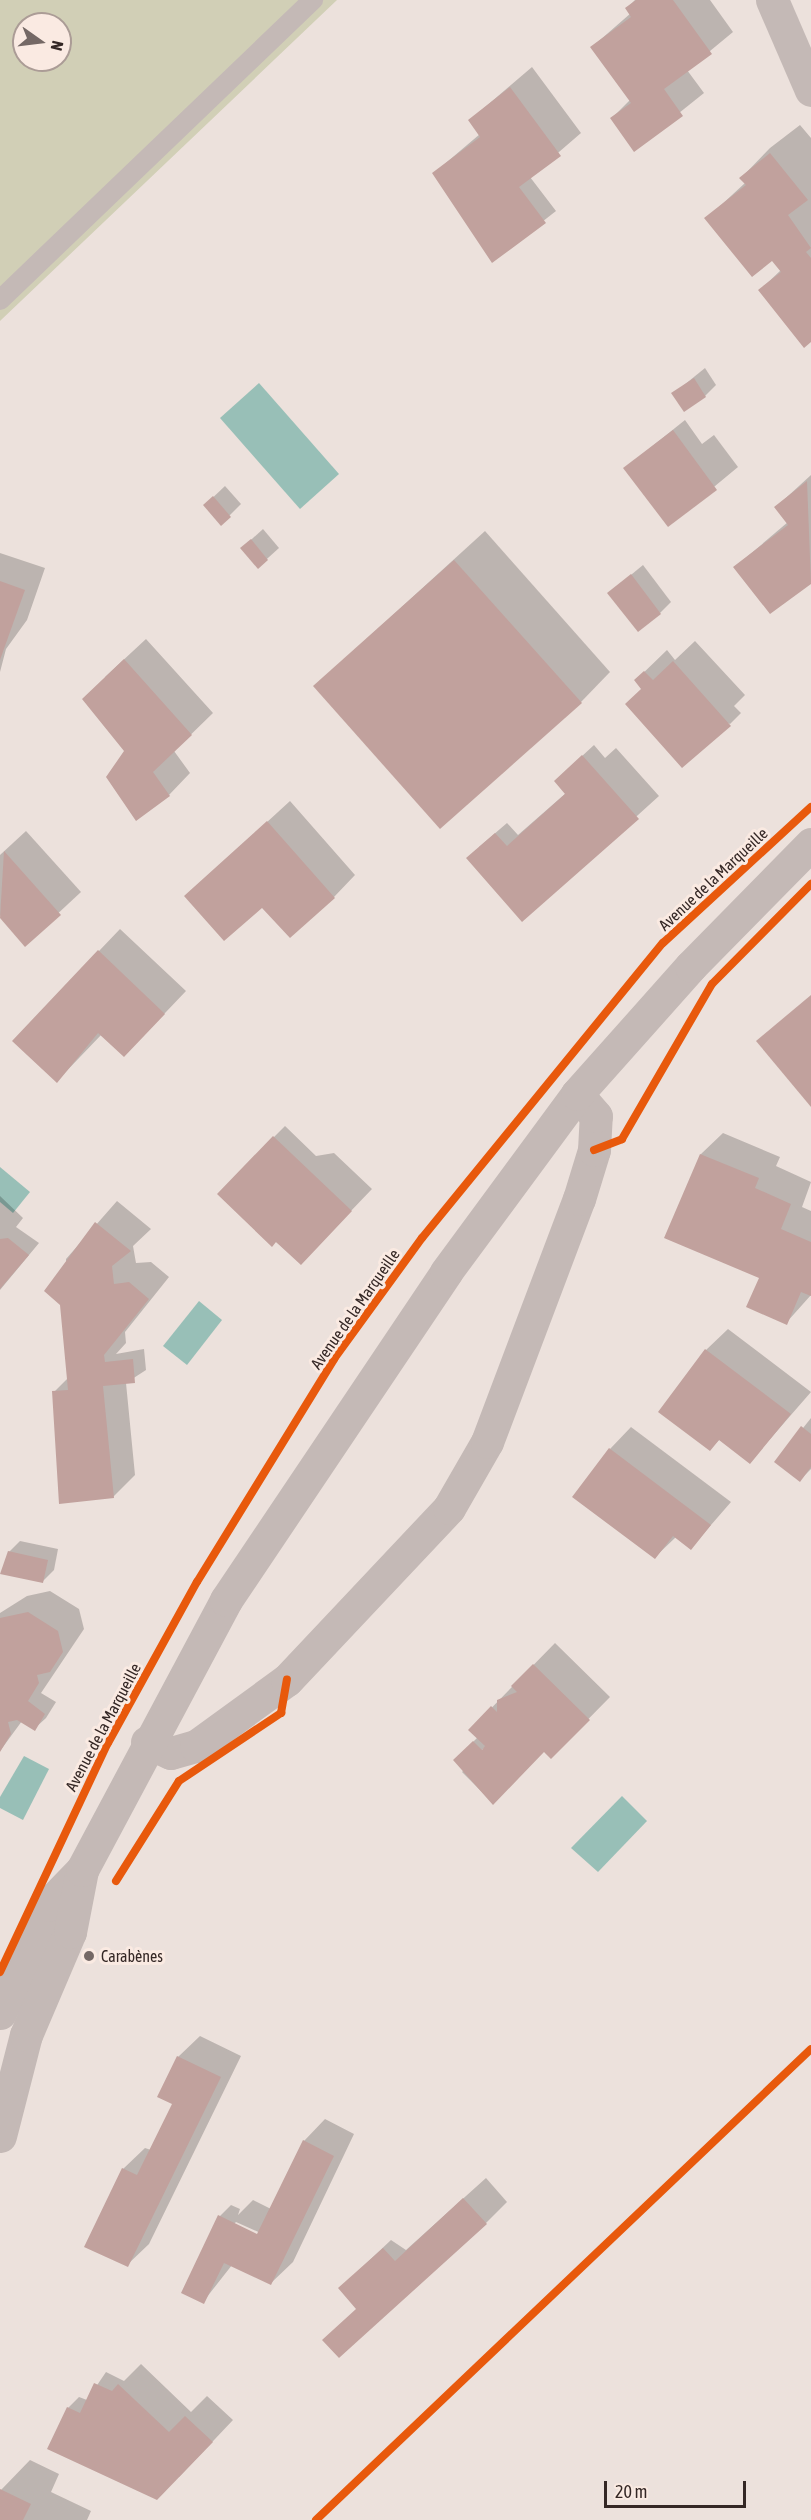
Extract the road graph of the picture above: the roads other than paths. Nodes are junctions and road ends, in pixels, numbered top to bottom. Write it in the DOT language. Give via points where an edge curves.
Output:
graph roads {
  1 [pos="313,0"];
  2 [pos="772,0"];
  3 [pos="811,90"];
  4 [pos="0,300"];
  5 [pos="811,844"];
  6 [pos="577,1094"];
  7 [pos="147,1742"];
  8 [pos="82,1870"];
  9 [pos="0,2013"];
  10 [pos="0,2136"];
  1 -- 4 [label="lane"];
  2 -- 3 [label="street"];
  5 -- 6 [label="street" via="691,966"];
  6 -- 7 [label="street" via="446,1272 226,1600"];
  6 -- 7 [label="street" via="596,1116 594,1150 579,1199 487,1442 449,1508 287,1680 196,1746 171,1753"];
  7 -- 8 [label="street"];
  8 -- 9 [label="street" via="48,1905"];
  8 -- 10 [label="street" via="70,1932 26,2035"];
}
